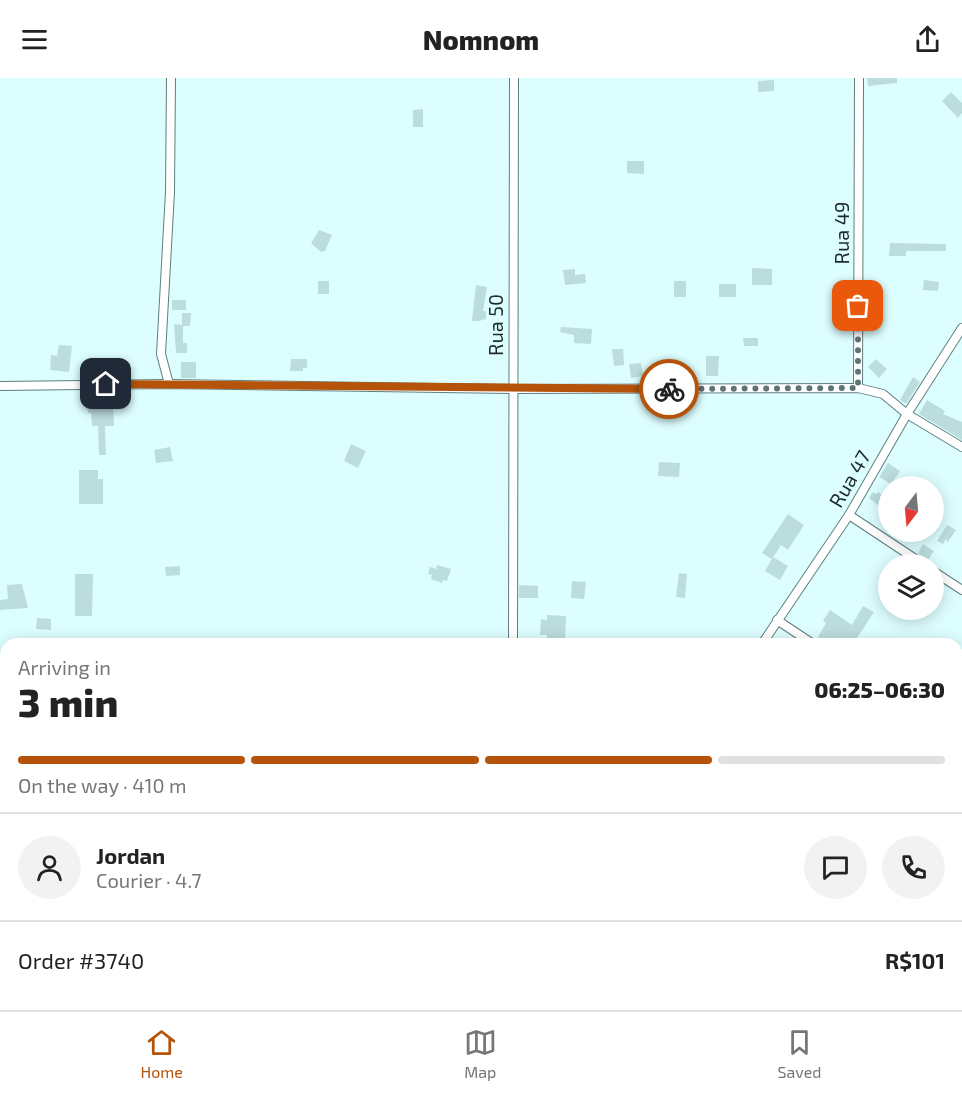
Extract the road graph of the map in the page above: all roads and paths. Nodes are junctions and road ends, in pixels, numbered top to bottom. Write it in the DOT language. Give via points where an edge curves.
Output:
graph roads {
  1 [pos="171,78"];
  2 [pos="514,78"];
  3 [pos="860,78"];
  4 [pos="962,328"];
  5 [pos="169,384"];
  6 [pos="0,386"];
  7 [pos="858,388"];
  8 [pos="512,389"];
  9 [pos="907,414"];
  10 [pos="962,447"];
  11 [pos="849,515"];
  12 [pos="908,554"];
  13 [pos="944,578"];
  14 [pos="962,590"];
  15 [pos="777,620"];
  16 [pos="513,638"];
  17 [pos="766,638"];
  18 [pos="804,638"];
  1 -- 5 [label="street" via="170,192 161,354"];
  2 -- 8 [label="street, Rua 50"];
  3 -- 7 [label="street, Rua 49"];
  4 -- 9 [label="street, Rua 47"];
  5 -- 6 [label="street"];
  5 -- 8 [label="street"];
  7 -- 8 [label="street"];
  7 -- 9 [label="street" via="883,394"];
  8 -- 16 [label="street, Rua 50"];
  9 -- 10 [label="street"];
  9 -- 11 [label="street, Rua 47"];
  11 -- 12 [label="street"];
  11 -- 15 [label="street, Rua 47"];
  13 -- 14 [label="street"];
  15 -- 17 [label="street, Rua 47"];
  15 -- 18 [label="street"];
}
